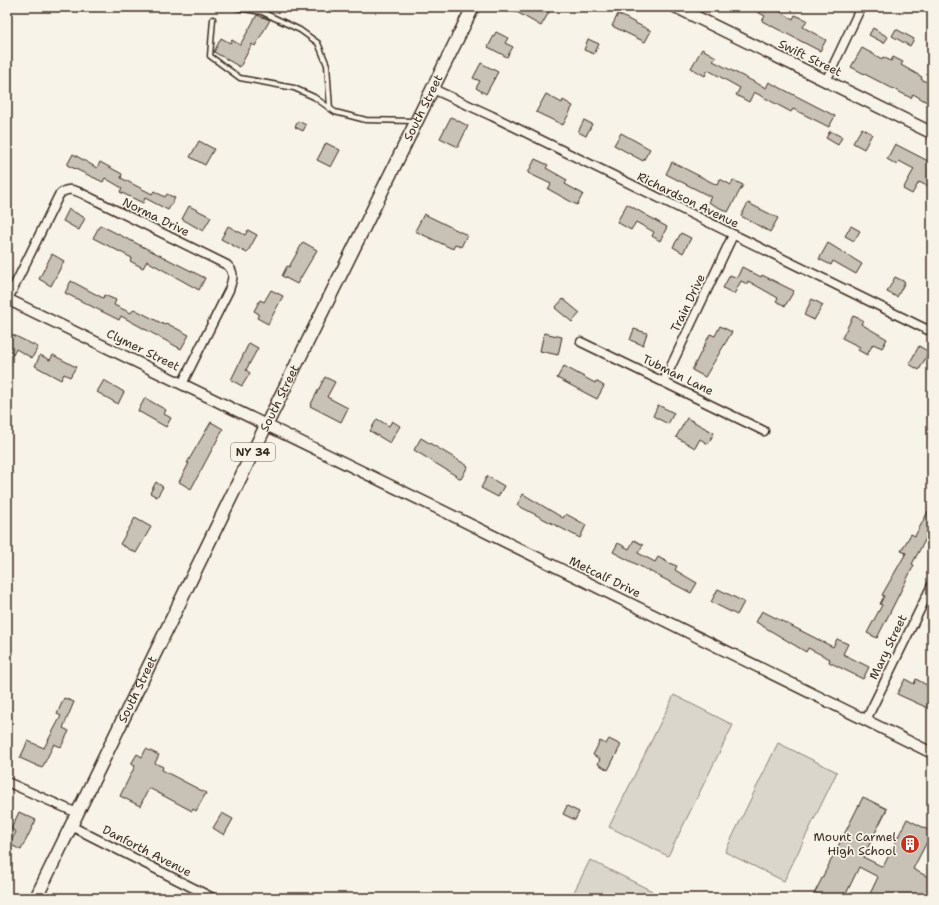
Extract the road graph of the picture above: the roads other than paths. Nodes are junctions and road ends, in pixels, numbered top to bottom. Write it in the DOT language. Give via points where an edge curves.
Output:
graph roads {
  1 [pos="473,7"];
  2 [pos="861,7"];
  3 [pos="238,8"];
  4 [pos="679,8"];
  5 [pos="213,19"];
  6 [pos="826,80"];
  7 [pos="433,89"];
  8 [pos="330,109"];
  9 [pos="416,121"];
  10 [pos="932,133"];
  11 [pos="733,235"];
  12 [pos="8,299"];
  13 [pos="932,332"];
  14 [pos="581,342"];
  15 [pos="664,381"];
  16 [pos="182,384"];
  17 [pos="267,426"];
  18 [pos="764,431"];
  19 [pos="931,590"];
  20 [pos="866,720"];
  21 [pos="932,753"];
  22 [pos="7,782"];
  23 [pos="77,813"];
  24 [pos="70,826"];
  25 [pos="36,898"];
  26 [pos="213,898"];
  1 -- 7 [label="main road, South Street / NY 34"];
  2 -- 6 [label="street"];
  3 -- 8 [label="lane" via="262,12 300,30 318,43 327,65"];
  4 -- 6 [label="main road, Swift Street"];
  5 -- 8 [label="lane" via="210,56 240,78 294,88 314,97"];
  6 -- 10 [label="main road, Swift Street"];
  7 -- 9 [label="main road, South Street / NY 34"];
  7 -- 11 [label="street, Richardson Avenue"];
  8 -- 9 [label="lane" via="366,120"];
  9 -- 17 [label="main road, South Street / NY 34"];
  11 -- 13 [label="street, Richardson Avenue"];
  11 -- 15 [label="street, Train Drive"];
  12 -- 16 [label="street, Clymer Street"];
  12 -- 16 [label="street, Norma Drive" via="52,207 62,192 67,189 73,190 98,201 227,265 232,273 229,290"];
  14 -- 15 [label="street, Tubman Lane"];
  15 -- 18 [label="street, Tubman Lane"];
  16 -- 17 [label="street, Clymer Street"];
  17 -- 20 [label="street, Metcalf Drive"];
  17 -- 23 [label="main road, South Street / NY 34"];
  19 -- 20 [label="street, Mary Street"];
  20 -- 21 [label="street, Metcalf Drive"];
  22 -- 23 [label="street"];
  23 -- 24 [label="main road, South Street / NY 34"];
  24 -- 25 [label="main road, South Street / NY 34"];
  24 -- 26 [label="street, Danforth Avenue"];
}
